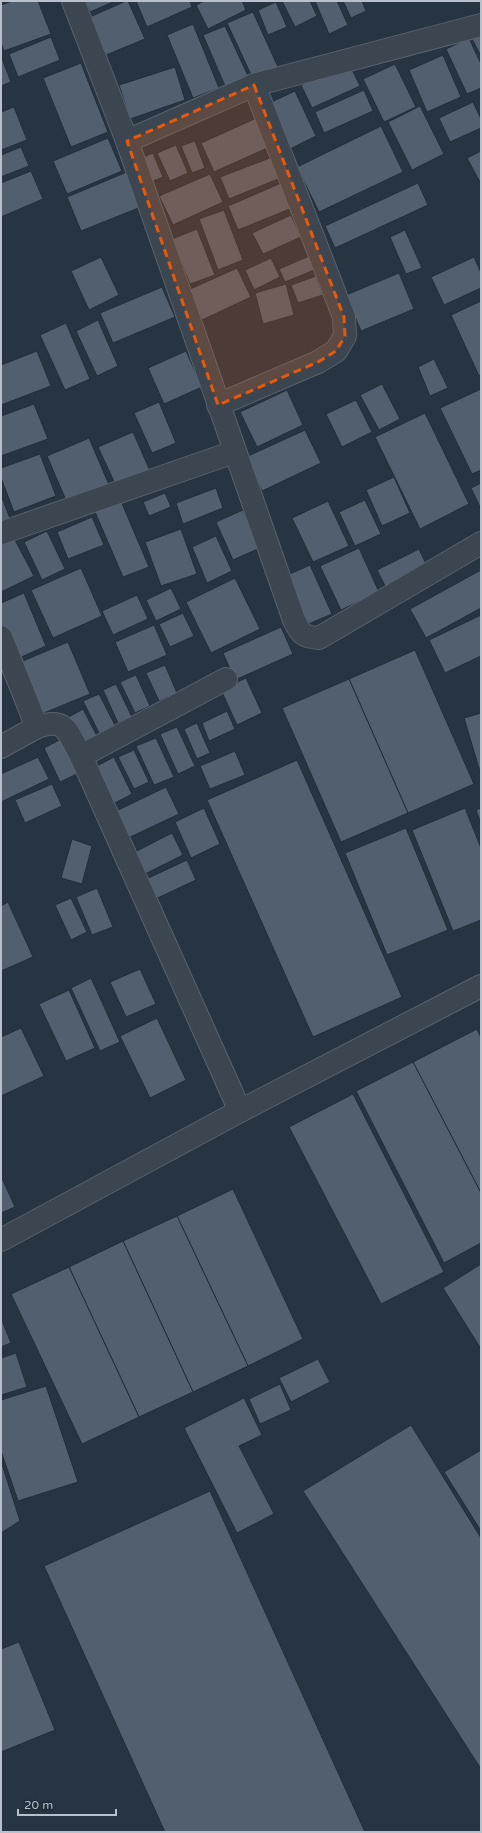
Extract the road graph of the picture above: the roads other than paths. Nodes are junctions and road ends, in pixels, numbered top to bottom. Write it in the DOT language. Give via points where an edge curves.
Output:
graph roads {
  1 [pos="74,1"];
  2 [pos="481,25"];
  3 [pos="254,85"];
  4 [pos="128,141"];
  5 [pos="218,405"];
  6 [pos="234,452"];
  7 [pos="1,533"];
  8 [pos="481,543"];
  9 [pos="1,637"];
  10 [pos="226,679"];
  11 [pos="37,728"];
  12 [pos="1,748"];
  13 [pos="81,756"];
  14 [pos="481,986"];
  15 [pos="240,1111"];
  16 [pos="1,1240"];
  1 -- 4 [label="street"];
  2 -- 3 [label="street"];
  3 -- 4 [label="street"];
  3 -- 5 [label="street" via="344,317 345,336 336,351 318,362"];
  4 -- 5 [label="street"];
  5 -- 6 [label="street"];
  6 -- 7 [label="street"];
  6 -- 8 [label="street" via="294,620 299,630 307,637 319,638"];
  9 -- 11 [label="street"];
  10 -- 13 [label="street"];
  11 -- 12 [label="street"];
  11 -- 13 [label="street" via="57,723 66,730"];
  13 -- 15 [label="street"];
  14 -- 15 [label="street"];
  15 -- 16 [label="street"];
}
